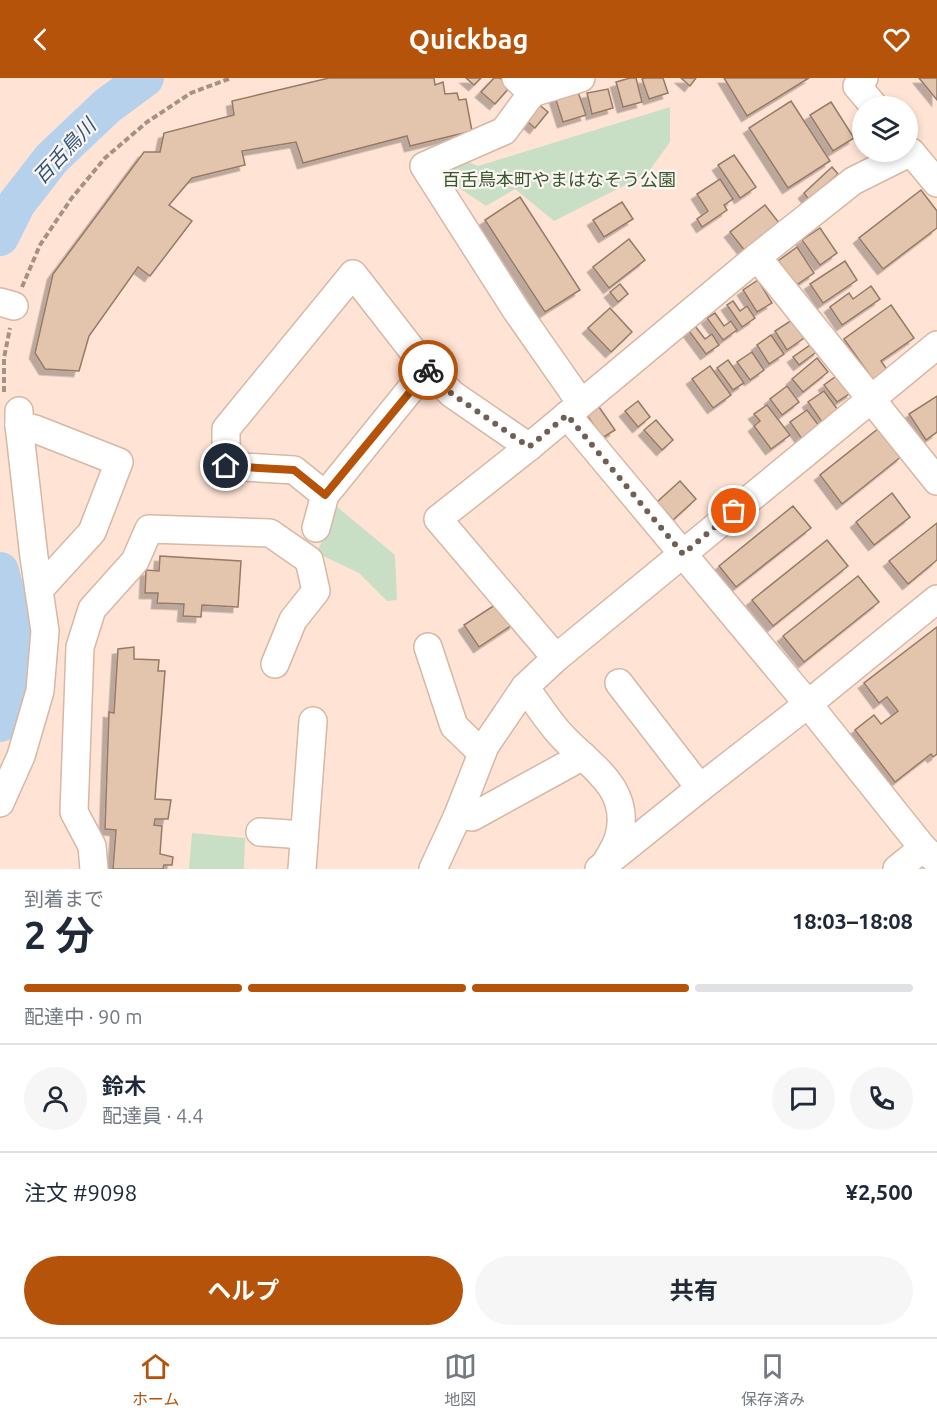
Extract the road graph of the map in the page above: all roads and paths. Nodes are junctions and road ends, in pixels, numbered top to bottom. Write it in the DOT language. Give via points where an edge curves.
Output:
graph roads {
  1 [pos="231,78"];
  2 [pos="581,78"];
  3 [pos="864,78"];
  4 [pos="524,86"];
  5 [pos="865,96"];
  6 [pos="918,161"];
  7 [pos="887,162"];
  8 [pos="937,183"];
  9 [pos="757,257"];
  10 [pos="7,304"];
  11 [pos="937,345"];
  12 [pos="427,369"];
  13 [pos="871,399"];
  14 [pos="574,409"];
  15 [pos="14,411"];
  16 [pos="529,447"];
  17 [pos="937,481"];
  18 [pos="325,495"];
  19 [pos="316,528"];
  20 [pos="683,554"];
  21 [pos="39,590"];
  22 [pos="937,600"];
  23 [pos="428,647"];
  24 [pos="556,658"];
  25 [pos="275,664"];
  26 [pos="619,683"];
  27 [pos="525,687"];
  28 [pos="808,704"];
  29 [pos="313,721"];
  30 [pos="482,753"];
  31 [pos="583,756"];
  32 [pos="700,788"];
  33 [pos="0,802"];
  34 [pos="458,815"];
  35 [pos="260,832"];
  36 [pos="304,835"];
  37 [pos="930,855"];
  38 [pos="604,867"];
  39 [pos="94,869"];
  40 [pos="302,869"];
  41 [pos="433,869"];
  42 [pos="897,869"];
  1 -- 10 [label="path" via="191,93 147,122 105,158 40,245"];
  2 -- 4 [label="street"];
  3 -- 5 [label="street" via="857,87"];
  4 -- 14 [label="street" via="504,130 424,166"];
  6 -- 8 [label="street"];
  7 -- 9 [label="street" via="853,181"];
  9 -- 13 [label="street"];
  9 -- 14 [label="street"];
  10 -- 15 [label="path" via="4,358"];
  11 -- 13 [label="street"];
  12 -- 16 [label="street" via="452,394"];
  12 -- 18 [label="street"];
  12 -- 18 [label="street" via="353,274 226,429 226,466 294,470"];
  13 -- 17 [label="street"];
  13 -- 20 [label="street"];
  14 -- 16 [label="street"];
  14 -- 20 [label="street"];
  15 -- 21 [label="street"];
  15 -- 21 [label="street" via="35,429 119,462 92,532"];
  16 -- 24 [label="street" via="438,519"];
  18 -- 19 [label="street"];
  20 -- 24 [label="street"];
  20 -- 28 [label="street"];
  21 -- 33 [label="street" via="45,631 40,692 21,756"];
  22 -- 28 [label="street"];
  23 -- 30 [label="street" via="454,726"];
  24 -- 27 [label="street"];
  25 -- 39 [label="street" via="293,620 315,591 309,560 270,533 149,529 135,561 92,609 80,647 74,812 92,846"];
  26 -- 32 [label="street"];
  27 -- 30 [label="street"];
  27 -- 31 [label="street" via="560,734"];
  28 -- 32 [label="street"];
  28 -- 37 [label="street"];
  29 -- 36 [label="street"];
  30 -- 34 [label="street"];
  31 -- 34 [label="street" via="472,817"];
  31 -- 38 [label="street" via="614,791 622,812 619,837"];
  32 -- 38 [label="street"];
  34 -- 41 [label="street"];
  35 -- 36 [label="street"];
  36 -- 40 [label="street"];
  37 -- 42 [label="street"];
}
